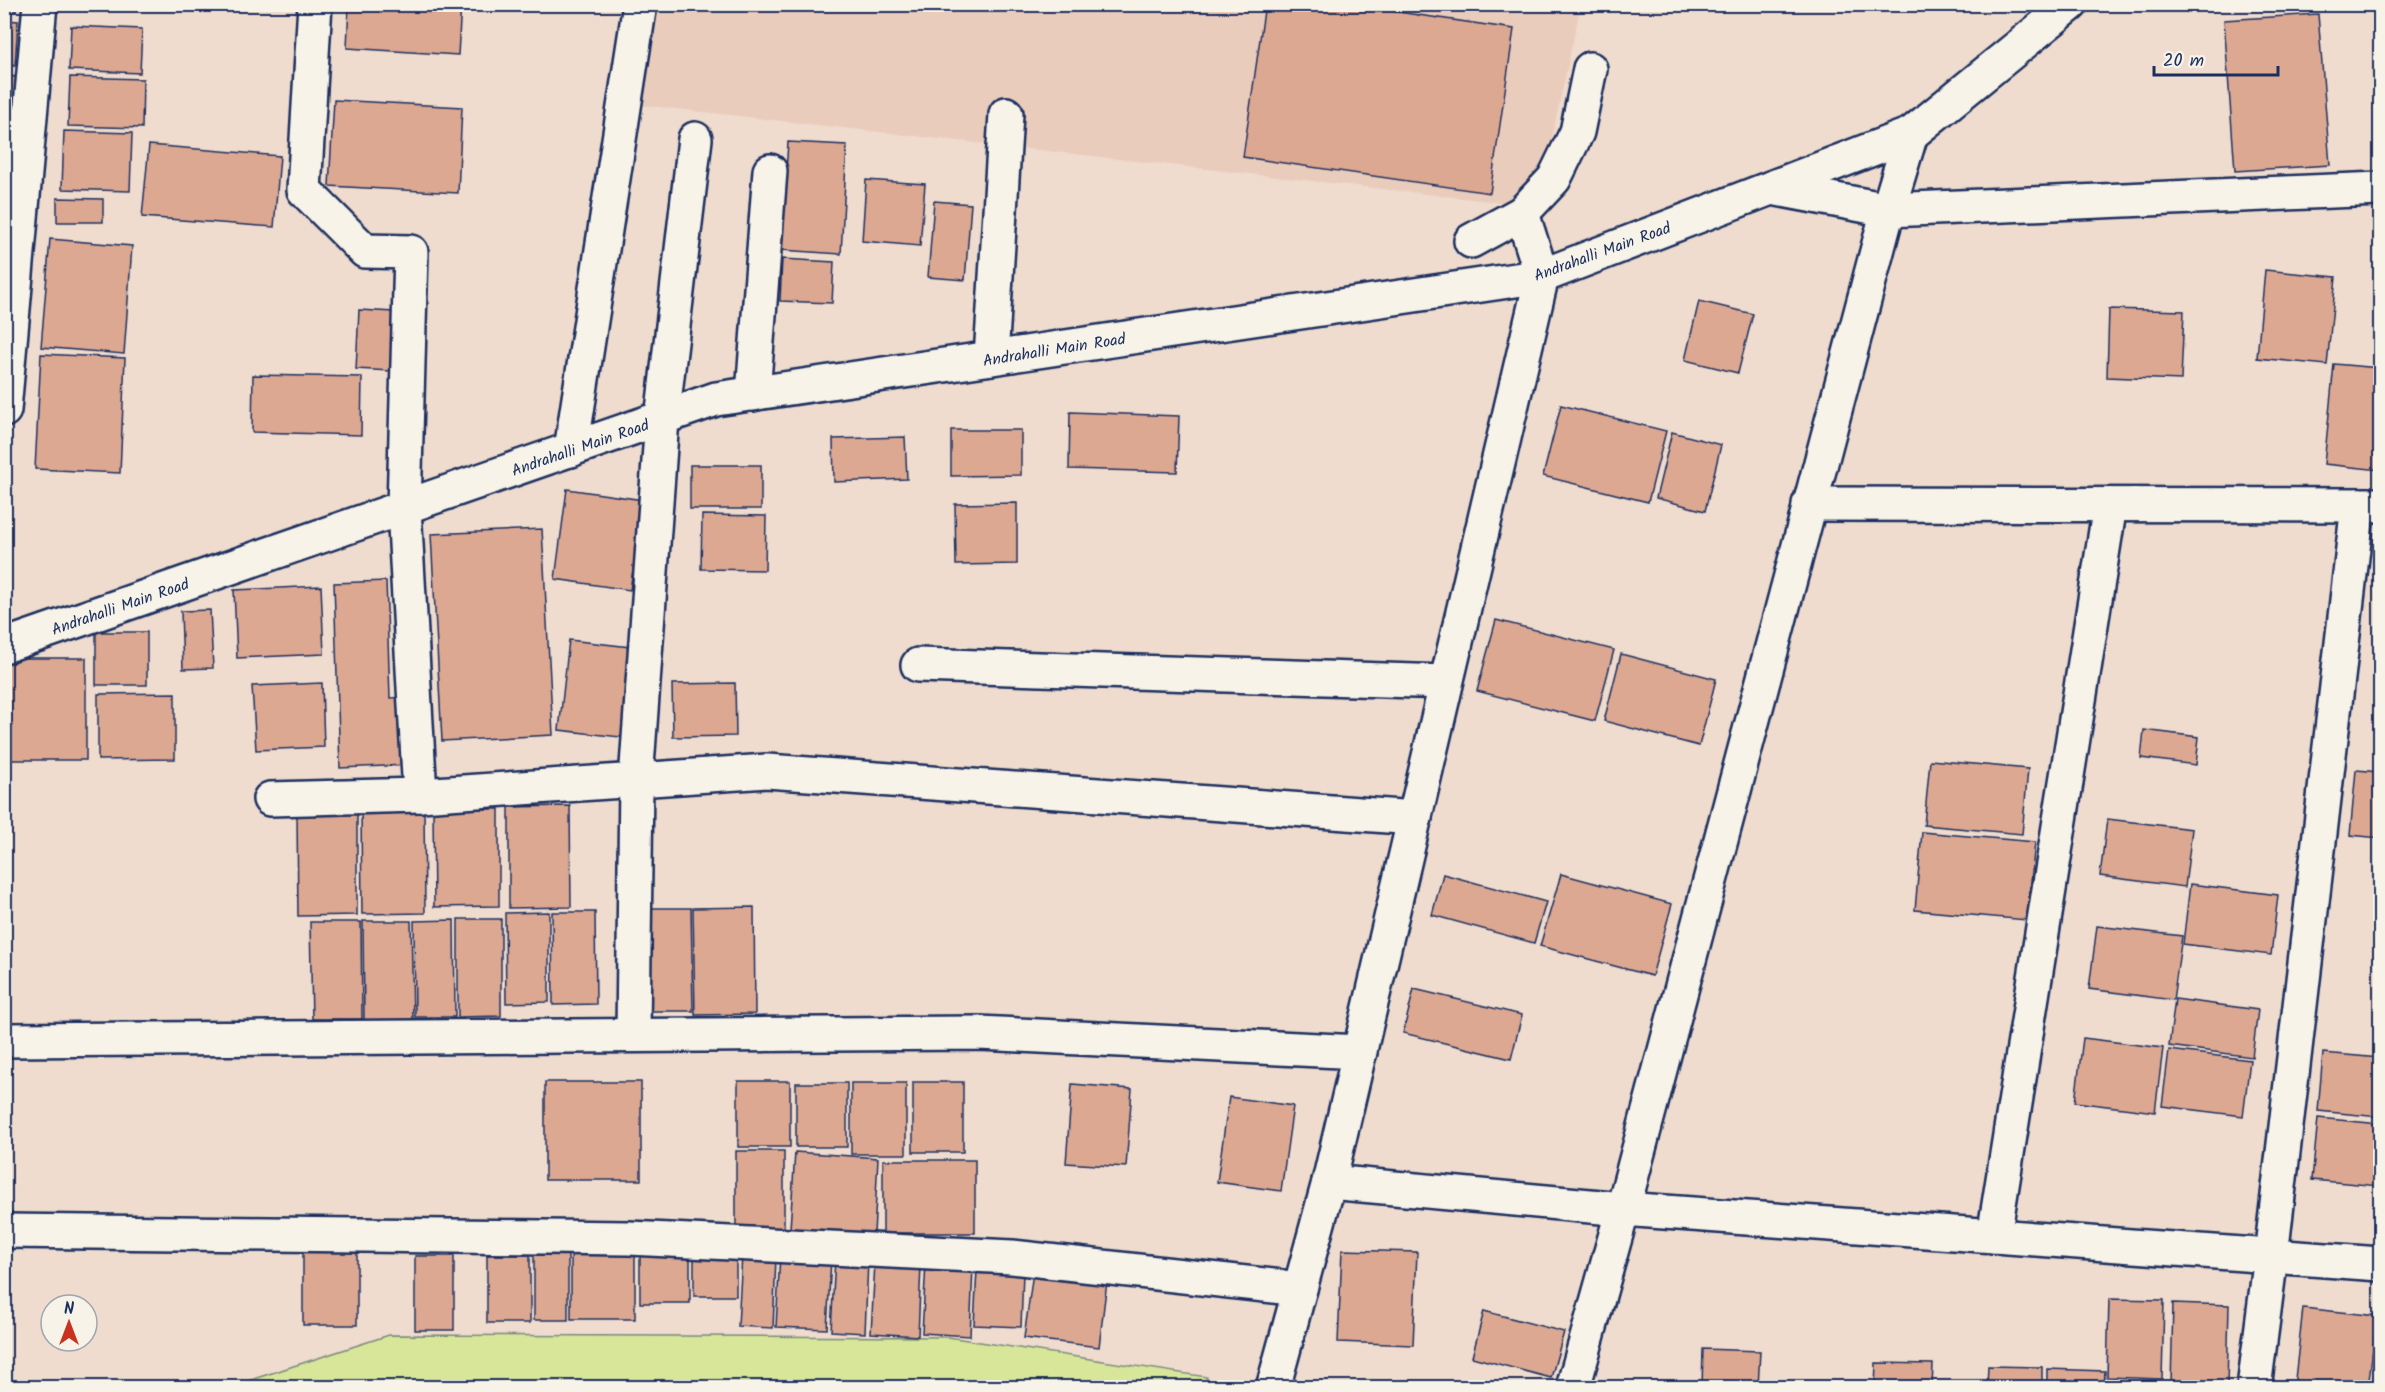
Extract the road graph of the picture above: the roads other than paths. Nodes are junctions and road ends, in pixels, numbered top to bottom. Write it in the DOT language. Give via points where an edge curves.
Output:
graph roads {
  1 [pos="39,4"];
  2 [pos="315,4"];
  3 [pos="640,4"];
  4 [pos="2071,4"];
  5 [pos="1590,69"];
  6 [pos="1006,114"];
  7 [pos="1911,134"];
  8 [pos="695,139"];
  9 [pos="770,171"];
  10 [pos="1772,188"];
  11 [pos="2380,189"];
  12 [pos="1888,210"];
  13 [pos="1522,213"];
  14 [pos="1471,242"];
  15 [pos="1542,276"];
  16 [pos="991,358"];
  17 [pos="753,394"];
  18 [pos="4,410"];
  19 [pos="662,419"];
  20 [pos="571,450"];
  21 [pos="1809,504"];
  22 [pos="2110,504"];
  23 [pos="2369,505"];
  24 [pos="404,508"];
  25 [pos="4,646"];
  26 [pos="918,664"];
  27 [pos="1446,682"];
  28 [pos="636,780"];
  29 [pos="420,795"];
  30 [pos="270,799"];
  31 [pos="1414,818"];
  32 [pos="633,1035"];
  33 [pos="4,1040"];
  34 [pos="1360,1052"];
  35 [pos="1329,1182"];
  36 [pos="1623,1209"];
  37 [pos="4,1231"];
  38 [pos="1994,1236"];
  39 [pos="2271,1256"];
  40 [pos="2380,1264"];
  41 [pos="1300,1289"];
  42 [pos="1273,1388"];
  43 [pos="1573,1388"];
  44 [pos="2254,1388"];
  1 -- 18 [label="street"];
  2 -- 24 [label="street" via="304,190 365,251 411,252"];
  3 -- 20 [label="street"];
  4 -- 7 [label="street, Andrahalli Main Road"];
  5 -- 13 [label="street" via="1577,132 1554,179"];
  6 -- 16 [label="street"];
  7 -- 10 [label="street, Andrahalli Main Road"];
  7 -- 12 [label="street"];
  8 -- 19 [label="street"];
  9 -- 17 [label="street"];
  10 -- 12 [label="street"];
  10 -- 15 [label="street, Andrahalli Main Road"];
  11 -- 12 [label="street"];
  12 -- 21 [label="street"];
  13 -- 14 [label="street"];
  13 -- 15 [label="street"];
  15 -- 16 [label="street, Andrahalli Main Road"];
  15 -- 27 [label="street"];
  16 -- 17 [label="street, Andrahalli Main Road"];
  17 -- 19 [label="street, Andrahalli Main Road" via="716,399"];
  19 -- 20 [label="street, Andrahalli Main Road"];
  19 -- 28 [label="street"];
  20 -- 24 [label="street, Andrahalli Main Road"];
  21 -- 22 [label="street"];
  21 -- 36 [label="street"];
  22 -- 23 [label="street"];
  22 -- 38 [label="street"];
  23 -- 39 [label="street"];
  24 -- 25 [label="street, Andrahalli Main Road"];
  24 -- 29 [label="street"];
  26 -- 27 [label="street"];
  27 -- 31 [label="street"];
  28 -- 29 [label="street"];
  28 -- 31 [label="street" via="767,771"];
  28 -- 32 [label="street"];
  29 -- 30 [label="street"];
  31 -- 34 [label="street"];
  32 -- 33 [label="street"];
  32 -- 34 [label="street" via="979,1033"];
  34 -- 35 [label="street"];
  35 -- 36 [label="street"];
  35 -- 41 [label="street"];
  36 -- 38 [label="street"];
  36 -- 43 [label="street"];
  37 -- 41 [label="street" via="629,1238 1012,1257"];
  38 -- 39 [label="street"];
  39 -- 40 [label="street"];
  39 -- 44 [label="street"];
  41 -- 42 [label="street"];
}
